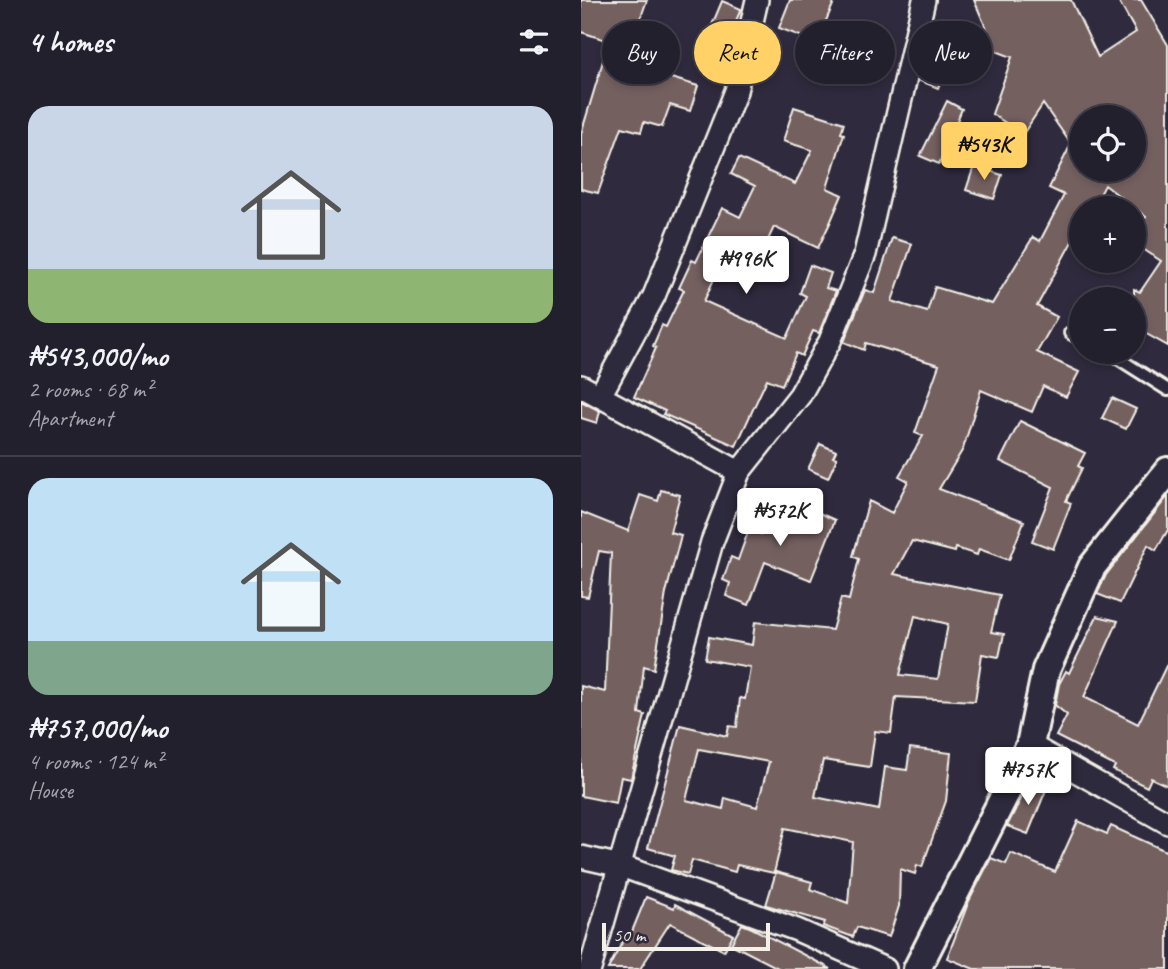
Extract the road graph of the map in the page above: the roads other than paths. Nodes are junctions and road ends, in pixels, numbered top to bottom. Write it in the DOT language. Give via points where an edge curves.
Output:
graph roads {
  1 [pos="757,0"];
  2 [pos="925,0"];
  3 [pos="1127,364"];
  4 [pos="591,390"];
  5 [pos="1168,390"];
  6 [pos="1168,471"];
  7 [pos="739,472"];
  8 [pos="1030,745"];
  9 [pos="1168,822"];
  10 [pos="581,857"];
  11 [pos="621,866"];
  12 [pos="590,969"];
  13 [pos="885,969"];
  14 [pos="917,969"];
  1 -- 4 [label="street" via="736,91 654,296"];
  2 -- 7 [label="street" via="865,254 830,341 800,395"];
  3 -- 5 [label="lane"];
  4 -- 7 [label="street"];
  6 -- 8 [label="street" via="1092,567 1047,670"];
  7 -- 11 [label="street" via="712,542"];
  8 -- 9 [label="street"];
  8 -- 14 [label="street"];
  10 -- 11 [label="street"];
  11 -- 12 [label="street"];
  11 -- 13 [label="street" via="797,930"];
}
